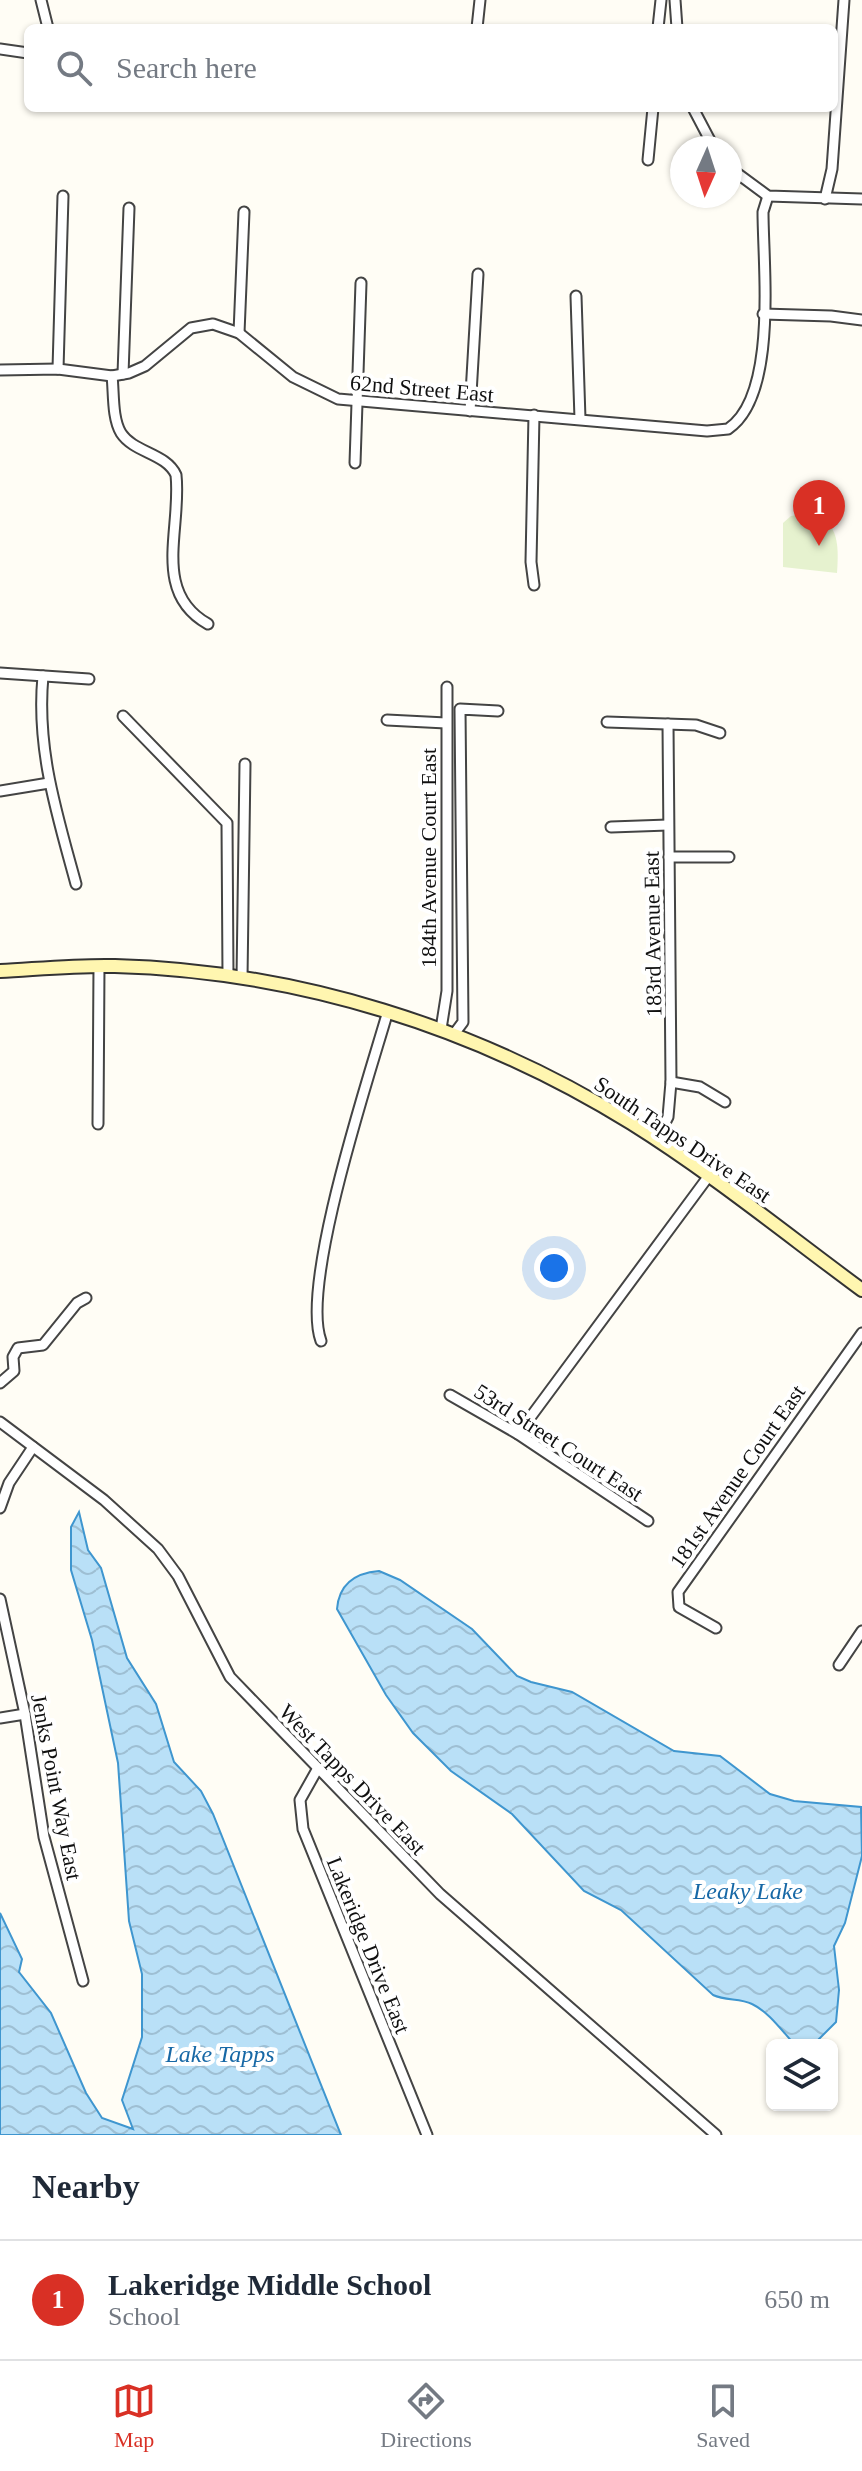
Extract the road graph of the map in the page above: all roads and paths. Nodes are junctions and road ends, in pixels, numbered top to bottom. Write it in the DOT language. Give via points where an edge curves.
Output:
graph roads {
  1 [pos="41,0"];
  2 [pos="480,0"];
  3 [pos="661,0"];
  4 [pos="675,0"];
  5 [pos="844,0"];
  6 [pos="47,24"];
  7 [pos="477,24"];
  8 [pos="658,24"];
  9 [pos="677,24"];
  10 [pos="0,49"];
  11 [pos="24,52"];
  12 [pos="838,84"];
  13 [pos="653,112"];
  14 [pos="695,112"];
  15 [pos="836,112"];
  16 [pos="708,136"];
  17 [pos="648,160"];
  18 [pos="742,177"];
  19 [pos="63,196"];
  20 [pos="768,196"];
  21 [pos="825,199"];
  22 [pos="862,199"];
  23 [pos="129,208"];
  24 [pos="244,212"];
  25 [pos="478,274"];
  26 [pos="361,283"];
  27 [pos="576,296"];
  28 [pos="763,314"];
  29 [pos="862,320"];
  30 [pos="239,333"];
  31 [pos="58,369"];
  32 [pos="0,370"];
  33 [pos="123,374"];
  34 [pos="112,376"];
  35 [pos="357,402"];
  36 [pos="470,411"];
  37 [pos="536,416"];
  38 [pos="580,419"];
  39 [pos="355,463"];
  40 [pos="208,624"];
  41 [pos="0,673"];
  42 [pos="43,676"];
  43 [pos="89,679"];
  44 [pos="447,687"];
  45 [pos="498,711"];
  46 [pos="123,716"];
  47 [pos="387,720"];
  48 [pos="607,722"];
  49 [pos="446,723"];
  50 [pos="668,724"];
  51 [pos="720,733"];
  52 [pos="245,764"];
  53 [pos="49,783"];
  54 [pos="0,791"];
  55 [pos="668,825"];
  56 [pos="611,827"];
  57 [pos="669,857"];
  58 [pos="729,857"];
  59 [pos="76,884"];
  60 [pos="99,966"];
  61 [pos="0,971"];
  62 [pos="228,976"];
  63 [pos="242,978"];
  64 [pos="388,1011"];
  65 [pos="441,1029"];
  66 [pos="454,1034"];
  67 [pos="671,1082"];
  68 [pos="725,1102"];
  69 [pos="98,1124"];
  70 [pos="656,1140"];
  71 [pos="708,1177"];
  72 [pos="862,1290"];
  73 [pos="86,1298"];
  74 [pos="862,1333"];
  75 [pos="321,1341"];
  76 [pos="0,1383"];
  77 [pos="450,1395"];
  78 [pos="0,1422"];
  79 [pos="518,1434"];
  80 [pos="33,1447"];
  81 [pos="0,1508"];
  82 [pos="648,1521"];
  83 [pos="0,1599"];
  84 [pos="716,1628"];
  85 [pos="862,1631"];
  86 [pos="839,1665"];
  87 [pos="25,1714"];
  88 [pos="0,1718"];
  89 [pos="318,1768"];
  90 [pos="83,1981"];
  91 [pos="427,2135"];
  92 [pos="716,2135"];
  1 -- 6 [label="street"];
  2 -- 7 [label="street"];
  3 -- 8 [label="street"];
  4 -- 9 [label="street"];
  5 -- 12 [label="street"];
  10 -- 11 [label="street"];
  13 -- 17 [label="street"];
  14 -- 16 [label="street"];
  15 -- 21 [label="street"];
  18 -- 20 [label="street"];
  19 -- 31 [label="street"];
  20 -- 21 [label="street"];
  20 -- 28 [label="street" via="763,212"];
  21 -- 22 [label="street"];
  23 -- 33 [label="street"];
  24 -- 30 [label="street"];
  25 -- 36 [label="street"];
  26 -- 35 [label="street"];
  27 -- 38 [label="street"];
  28 -- 29 [label="street"];
  28 -- 38 [label="street, 62nd Street East" via="758,377 748,406 734,425 707,431"];
  30 -- 33 [label="street, 62nd Street East" via="219,325 197,325 145,366"];
  30 -- 35 [label="street, 62nd Street East" via="293,377 328,396"];
  31 -- 32 [label="street, 62nd Street East"];
  31 -- 34 [label="street, 62nd Street East"];
  33 -- 34 [label="street, 62nd Street East"];
  34 -- 40 [label="street" via="121,432 170,465 176,475 174,582 180,601"];
  35 -- 36 [label="street, 62nd Street East"];
  35 -- 39 [label="street"];
  36 -- 37 [label="street, 62nd Street East"];
  37 -- 37 [label="street" via="531,562 534,585"];
  37 -- 38 [label="street, 62nd Street East"];
  41 -- 42 [label="street"];
  42 -- 43 [label="street"];
  42 -- 53 [label="street" via="41,732"];
  44 -- 49 [label="street, 184th Avenue Court East"];
  45 -- 66 [label="street" via="460,709 463,1022"];
  46 -- 62 [label="street" via="227,823"];
  47 -- 49 [label="street"];
  48 -- 50 [label="street"];
  49 -- 65 [label="street, 184th Avenue Court East" via="447,991"];
  50 -- 51 [label="street"];
  50 -- 55 [label="street, 183rd Avenue East"];
  52 -- 63 [label="street"];
  53 -- 54 [label="street"];
  53 -- 59 [label="street"];
  55 -- 56 [label="street"];
  55 -- 57 [label="street, 183rd Avenue East"];
  57 -- 58 [label="street"];
  57 -- 67 [label="street, 183rd Avenue East"];
  60 -- 61 [label="street, South Tapps Drive East"];
  60 -- 62 [label="street, South Tapps Drive East"];
  60 -- 69 [label="street"];
  62 -- 63 [label="street, South Tapps Drive East"];
  63 -- 64 [label="street, South Tapps Drive East"];
  64 -- 65 [label="street, South Tapps Drive East"];
  64 -- 75 [label="street" via="327,1231 318,1302"];
  65 -- 66 [label="street, South Tapps Drive East"];
  66 -- 70 [label="street, South Tapps Drive East" via="572,1089"];
  67 -- 68 [label="street" via="700,1087"];
  67 -- 70 [label="street, 183rd Avenue East" via="668,1117"];
  70 -- 71 [label="street, South Tapps Drive East"];
  71 -- 72 [label="street, South Tapps Drive East"];
  71 -- 79 [label="street"];
  73 -- 76 [label="street" via="43,1345 18,1348 14,1371"];
  74 -- 84 [label="street, 181st Avenue Court East" via="678,1592 679,1607"];
  77 -- 79 [label="street, 53rd Street Court East"];
  78 -- 80 [label="street, West Tapps Drive East"];
  79 -- 82 [label="street, 53rd Street Court East"];
  80 -- 81 [label="street"];
  80 -- 89 [label="street, West Tapps Drive East" via="158,1549 178,1576 230,1677"];
  83 -- 87 [label="street, Jenks Point Way East"];
  85 -- 86 [label="street"];
  87 -- 88 [label="street"];
  87 -- 90 [label="street, Jenks Point Way East" via="44,1837"];
  89 -- 91 [label="street, Lakeridge Drive East" via="300,1800 303,1829"];
  89 -- 92 [label="street, West Tapps Drive East" via="460,1914"];
}
